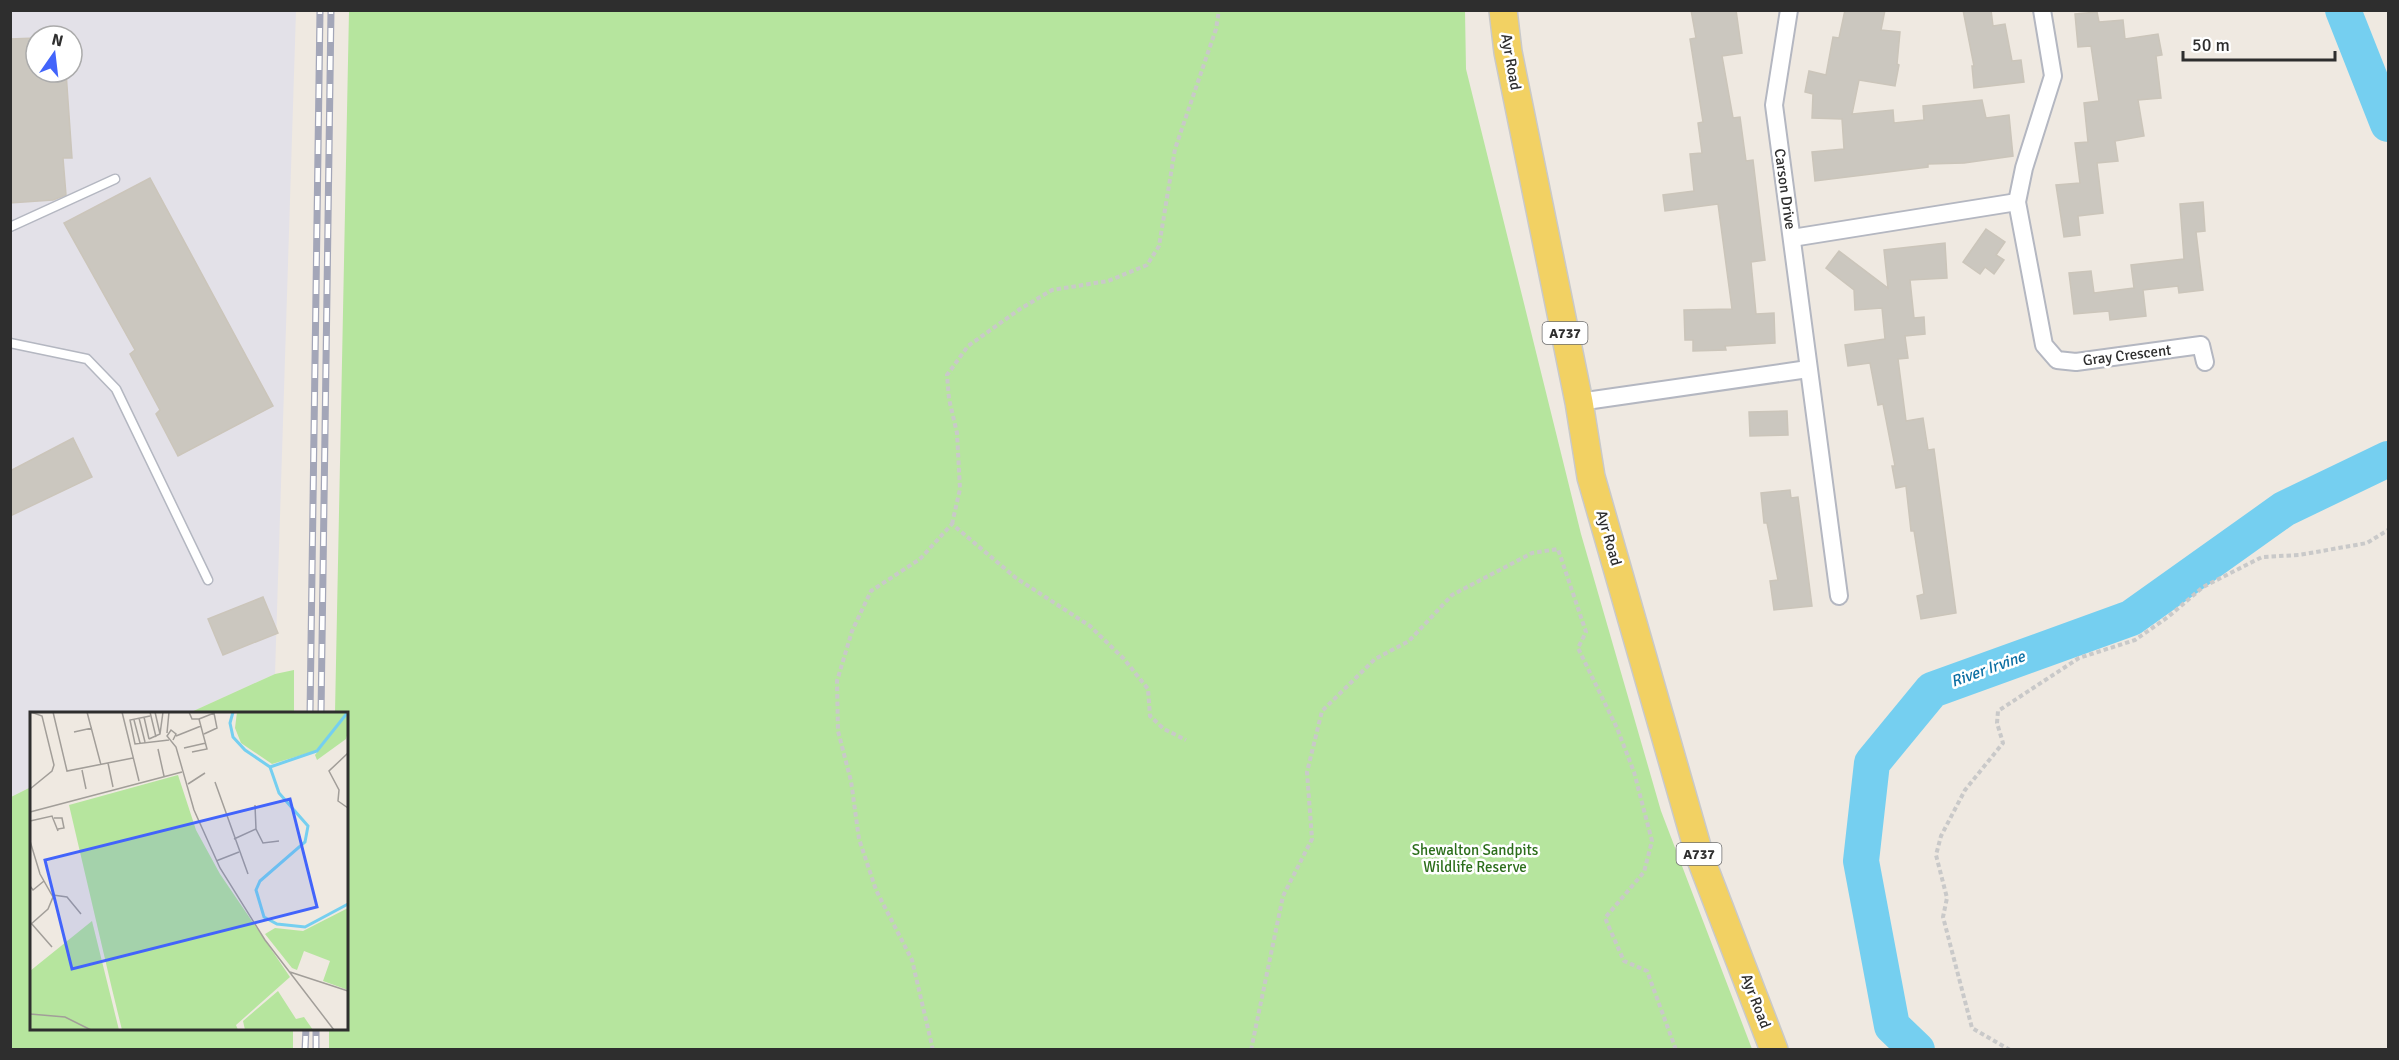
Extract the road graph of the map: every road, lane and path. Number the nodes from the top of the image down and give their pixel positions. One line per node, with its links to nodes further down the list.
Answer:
1 (1219, 10): 13 (path)
2 (1503, 10): 12 (main road, Ayr Road / A737)
3 (1789, 10): 8 (street, Carson Drive)
4 (2042, 10): 6 (street, Gray Crescent)
5 (115, 179): 7 (lane)
6 (2017, 202): 8 (street); 10 (street, Gray Crescent)
7 (10, 227)
8 (1792, 238): 11 (street, Carson Drive)
9 (10, 343): 15 (lane)
10 (2205, 362)
11 (1808, 369): 12 (street); 16 (street, Carson Drive)
12 (1579, 402): 21 (main road, Ayr Road / A737)
13 (952, 524): 17 (path); 18 (path)
14 (2388, 530): 22 (path)
15 (208, 580)
16 (1839, 596)
17 (1186, 740)
18 (933, 1050)
19 (1251, 1050): 20 (path)
20 (1676, 1050)
21 (1774, 1050)
22 (2010, 1050)

